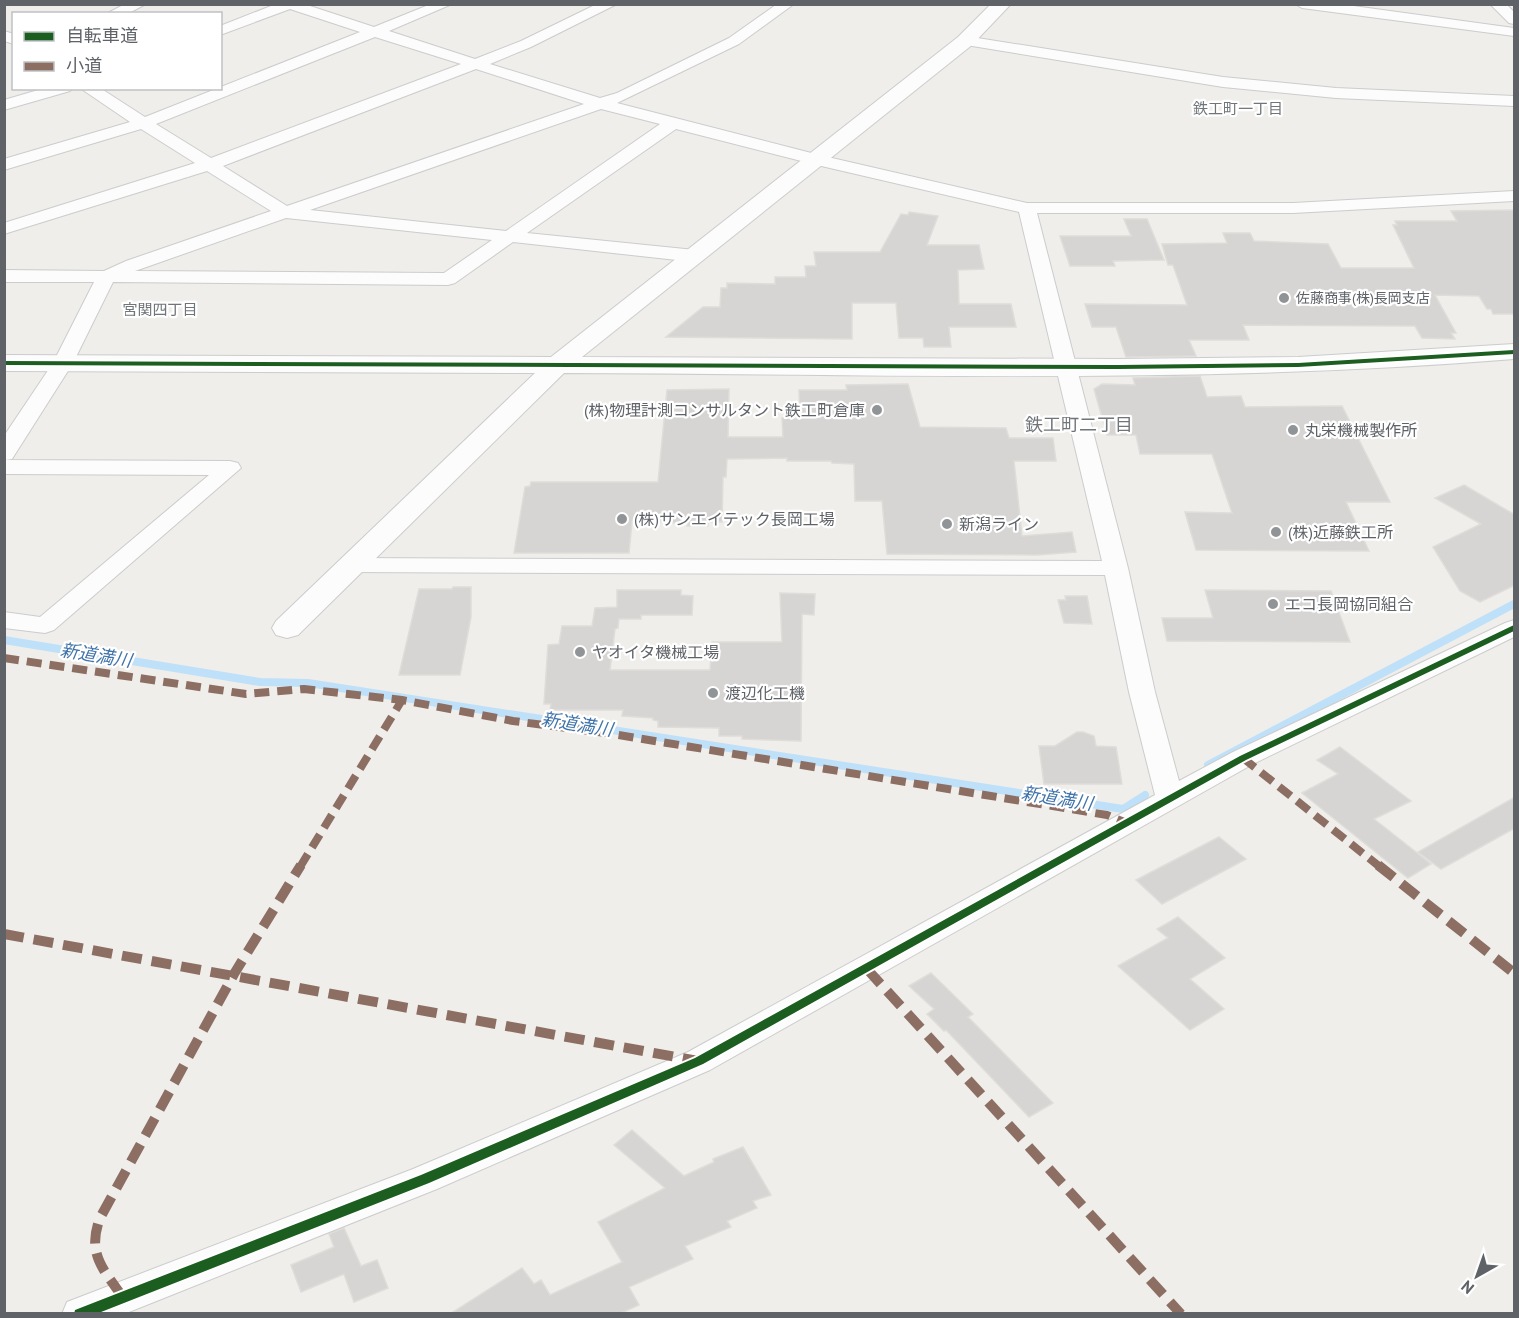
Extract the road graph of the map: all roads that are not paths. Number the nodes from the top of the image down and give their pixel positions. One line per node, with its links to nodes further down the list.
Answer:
1 (139, 4): 9 (street)
2 (446, 4): 12 (street)
3 (609, 4): 15 (street)
4 (787, 4): 19 (street)
5 (1002, 4): 14 (street)
6 (1302, 4): 13 (street)
7 (1497, 4): 10 (street)
8 (291, 5): 11 (street); 12 (street)
9 (118, 12)
10 (1515, 20)
11 (222, 30)
12 (375, 32): 15 (street); 21 (street)
13 (1515, 32)
14 (965, 40): 18 (street); 23 (street)
15 (476, 65): 19 (street); 24 (street)
16 (57, 90): 20 (street)
17 (91, 90): 21 (street)
18 (1515, 101)
19 (601, 104): 22 (street); 28 (street)
20 (4, 105)
21 (143, 123): 24 (street); 25 (street)
22 (672, 124): 23 (street); 30 (street)
23 (817, 160): 27 (street); 31 (street)
24 (211, 164): 28 (street); 29 (street)
25 (4, 165)
26 (1515, 196): 27 (street)
27 (1027, 208): 38 (street)
28 (286, 213): 30 (street); 33 (street)
29 (4, 229)
30 (509, 236): 31 (street); 33 (street)
31 (695, 256): 37 (street)
32 (4, 276): 33 (street)
33 (106, 277): 36 (street)
34 (1515, 352): 38 (street)
35 (4, 363): 36 (street)
36 (63, 363): 37 (street); 39 (street)
37 (556, 366): 38 (street); 41 (street)
38 (1067, 367): 42 (street)
39 (4, 454)
40 (4, 467): 43 (street)
41 (350, 566): 42 (street); 44 (street)
42 (1116, 568): 46 (street)
43 (4, 620)
44 (287, 628)
45 (1515, 628): 46 (street)
46 (1170, 798): 47 (street)
47 (80, 1314)

